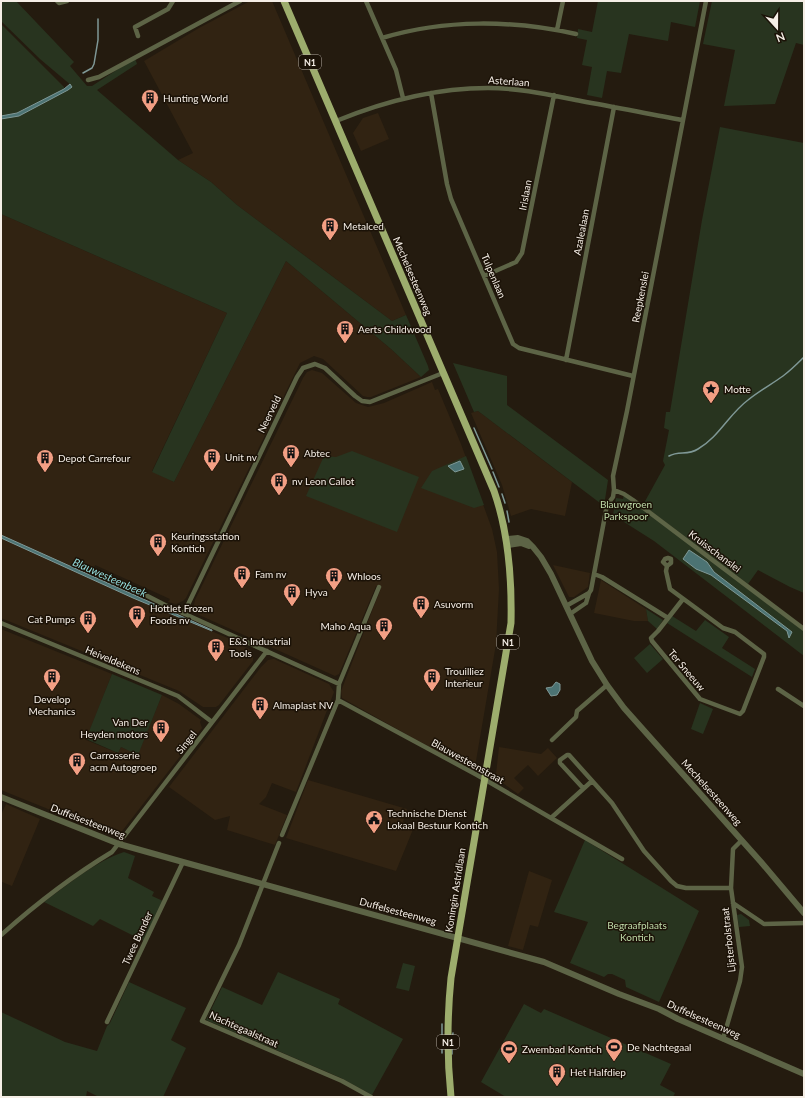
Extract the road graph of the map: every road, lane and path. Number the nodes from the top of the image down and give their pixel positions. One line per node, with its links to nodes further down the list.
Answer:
1 (57, 1): 2 (street)
2 (67, 1)
3 (173, 1): 11 (street)
4 (240, 1): 13 (street)
5 (284, 1): 19 (main road, Mechelsesteenweg / N1)
6 (366, 1): 12 (street)
7 (563, 1): 9 (street)
8 (706, 1): 18 (street, Reepkenslei)
9 (557, 30): 10 (street); 12 (street)
10 (576, 34)
11 (138, 36)
12 (382, 38): 16 (street)
13 (88, 80)
14 (431, 93): 15 (street, Asterlaan); 16 (street, Asterlaan); 20 (street, Tulpenlaan)
15 (554, 95): 17 (street, Asterlaan); 20 (street, Irislaan)
16 (403, 98): 19 (street, Asterlaan)
17 (614, 107): 18 (street, Asterlaan); 21 (street, Azalealaan)
18 (682, 120): 23 (street, Reepkenslei)
19 (336, 121): 22 (main road, Mechelsesteenweg / N1)
20 (484, 276): 21 (street, Tulpenlaan)
21 (566, 360): 23 (street, Tulpenlaan)
22 (443, 373): 25 (main road, Mechelsesteenweg / N1); 33 (street, Neerveld)
23 (634, 376): 24 (street, Reepkenslei)
24 (614, 490): 27 (street, Reepkenslei); 37 (street, Kruisschanslei)
25 (507, 542): 32 (street, Mechelsesteenweg); 46 (main road, Koningin Astridlaan / N1)
26 (667, 566): 31 (street)
27 (594, 574): 30 (street, Reepkenslei); 35 (street)
28 (128, 586): 33 (street)
29 (379, 587): 39 (street)
30 (589, 593): 32 (street); 34 (street, Reepkenslei)
31 (683, 599): 35 (street, Ter Sneeuw); 35 (street, Ter Sneeuw)
32 (566, 606): 34 (street, Mechelsesteenweg)
33 (184, 613): 38 (street)
34 (570, 614): 40 (street, Mechelsesteenweg)
35 (668, 618)
36 (1, 623): 44 (street, Heiveldekens)
37 (804, 629)
38 (267, 651): 39 (street); 44 (street, Singel)
39 (339, 684): 42 (street)
40 (607, 685): 45 (street); 52 (street, Mechelsesteenweg)
41 (778, 689): 43 (street)
42 (338, 700): 46 (street, Blauwesteenstraat); 51 (street)
43 (804, 706)
44 (212, 722): 54 (street, Singel)
45 (552, 740)
46 (485, 780): 50 (street, Blauwesteenstraat); 63 (main road, Koningin Astridlaan / N1)
47 (592, 781): 48 (street); 48 (street); 58 (street)
48 (583, 788): 50 (street)
49 (1, 797): 54 (street, Duffelsesteenweg)
50 (551, 818): 55 (street, Blauwesteenstraat)
51 (282, 835)
52 (742, 840): 58 (street, Lijsterbolstraat); 60 (street, Mechelsesteenweg)
53 (279, 843): 57 (street)
54 (119, 844): 56 (street, Duffelsesteenweg); 62 (street, Singel)
55 (622, 859)
56 (183, 862): 57 (street, Duffelsesteenweg); 64 (street, Twee Bunder)
57 (263, 884): 63 (street, Duffelsesteenweg); 67 (street, Nachtegaalstraat)
58 (731, 888): 59 (street, Lijsterbolstraat)
59 (733, 903): 61 (street); 65 (street, Lijsterbolstraat)
60 (804, 913)
61 (804, 923)
62 (1, 934)
63 (458, 937): 65 (street, Duffelsesteenweg); 68 (main road, Koningin Astridlaan / N1)
64 (108, 1022)
65 (723, 1039): 66 (street, Duffelsesteenweg)
66 (804, 1074)
67 (371, 1097)
68 (450, 1097)

